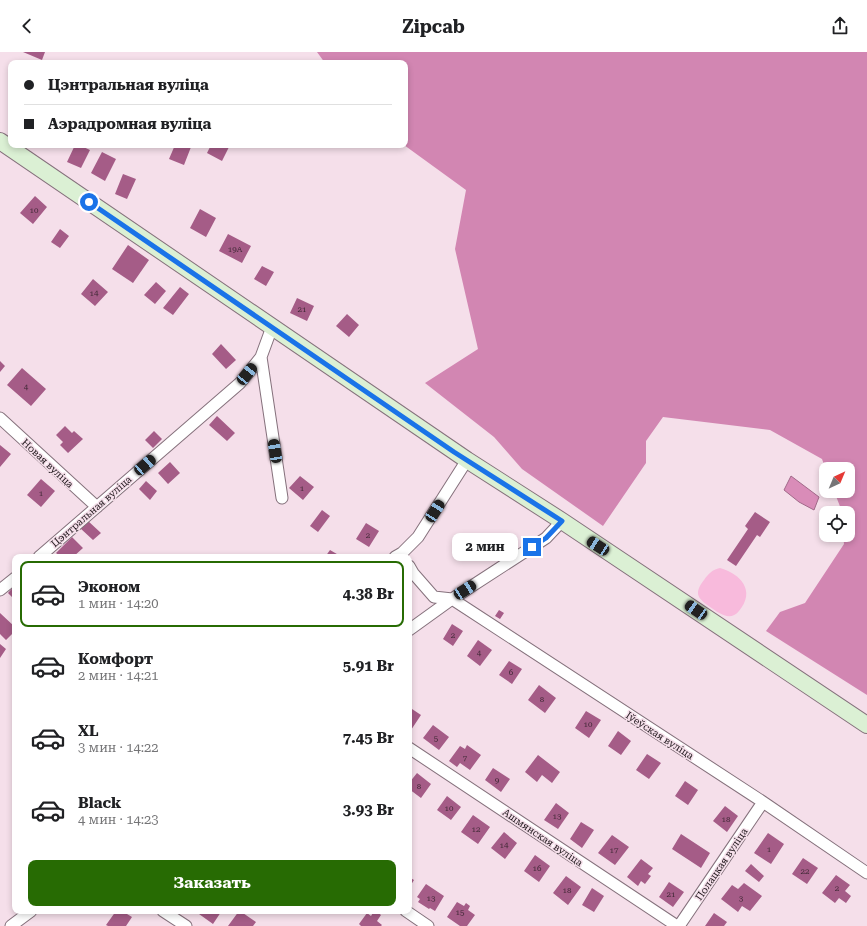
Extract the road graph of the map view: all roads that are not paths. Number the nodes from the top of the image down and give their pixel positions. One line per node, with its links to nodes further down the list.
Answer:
1 (10, 148): 2 (main road)
2 (272, 327): 3 (street, Цэнтральная вуліца); 5 (main road)
3 (261, 357): 6 (street); 7 (street, Цэнтральная вуліца)
4 (0, 418): 7 (street, Новая вуліца)
5 (468, 460): 8 (main road); 10 (street)
6 (282, 498)
7 (96, 507): 9 (street, Цэнтральная вуліца)
8 (562, 521): 14 (street); 16 (main road)
9 (42, 554)
10 (402, 554)
11 (412, 571): 14 (street)
12 (12, 580): 13 (street)
13 (0, 590)
14 (452, 599): 15 (street); 18 (street, Іўеўская вуліца)
15 (412, 628)
16 (867, 725)
17 (412, 750): 26 (street, Ашмянская вуліца)
18 (763, 802): 19 (street, Іўеўская вуліца); 26 (street, Полацкая вуліца)
19 (867, 873)
20 (27, 914): 23 (street)
21 (168, 914): 24 (street)
22 (410, 914): 25 (street)
23 (11, 926)
24 (186, 926)
25 (428, 926)
26 (678, 926)

